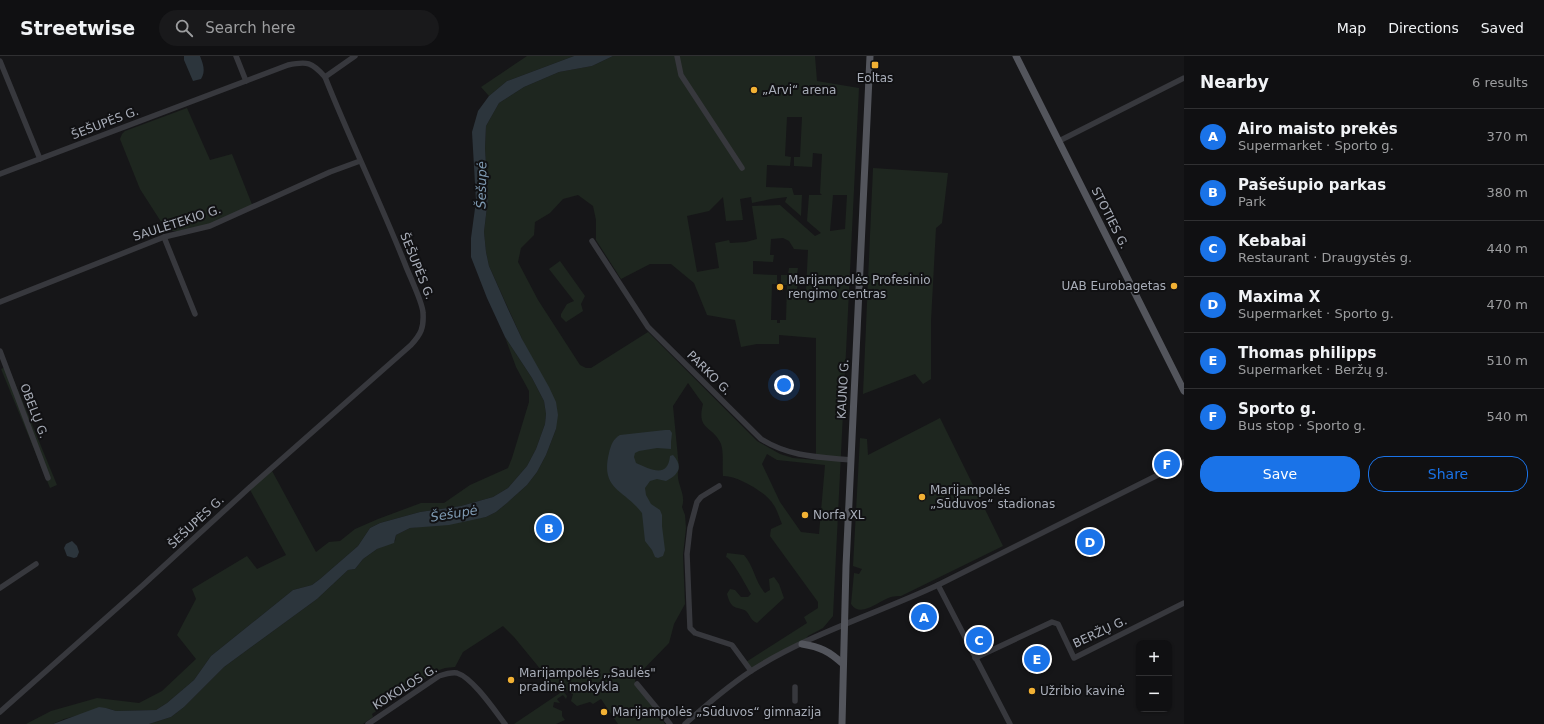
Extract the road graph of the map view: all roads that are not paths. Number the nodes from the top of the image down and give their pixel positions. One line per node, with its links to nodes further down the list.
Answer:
1 (236, 56): 9 (street)
2 (355, 56): 7 (street)
3 (677, 56): 13 (street)
4 (870, 56): 21 (main road, KAUNO G.)
5 (1016, 56): 10 (main road, STOTIES G.)
6 (0, 61): 11 (street)
7 (325, 77): 9 (street, ŠEŠUPĖS G.); 12 (street, ŠEŠUPĖS G.)
8 (1184, 78): 10 (street)
9 (246, 81): 11 (street, ŠEŠUPĖS G.)
10 (1059, 141): 20 (main road, STOTIES G.)
11 (40, 159): 14 (street, ŠEŠUPĖS G.)
12 (360, 161): 15 (street, SAULĖTEKIO G.); 37 (street, ŠEŠUPĖS G.)
13 (742, 168)
14 (0, 174)
15 (164, 237): 17 (street, SAULĖTEKIO G.); 18 (street)
16 (592, 241): 21 (street, PARKO G.)
17 (0, 302)
18 (195, 314)
19 (0, 350): 23 (street, OBELŲ G.)
20 (1184, 391)
21 (851, 460): 29 (main road, KAUNO G.)
22 (1182, 464): 26 (street)
23 (48, 478)
24 (719, 486): 33 (street)
25 (36, 564): 27 (street)
26 (938, 585): 29 (street); 31 (street)
27 (0, 588)
28 (1184, 603): 31 (street, BERŽŲ G.)
29 (844, 625): 30 (street); 32 (main road, KAUNO G.)
30 (802, 644): 32 (main road); 33 (street)
31 (975, 658): 43 (street)
32 (843, 664): 42 (main road, KAUNO G.)
33 (752, 671): 41 (street)
34 (637, 684): 40 (street)
35 (795, 687): 36 (street)
36 (795, 701)
37 (0, 712)
38 (368, 724): 39 (street, KOKOLOS G.)
39 (505, 724)
40 (670, 724)
41 (685, 724)
42 (842, 724)
43 (1010, 724)

